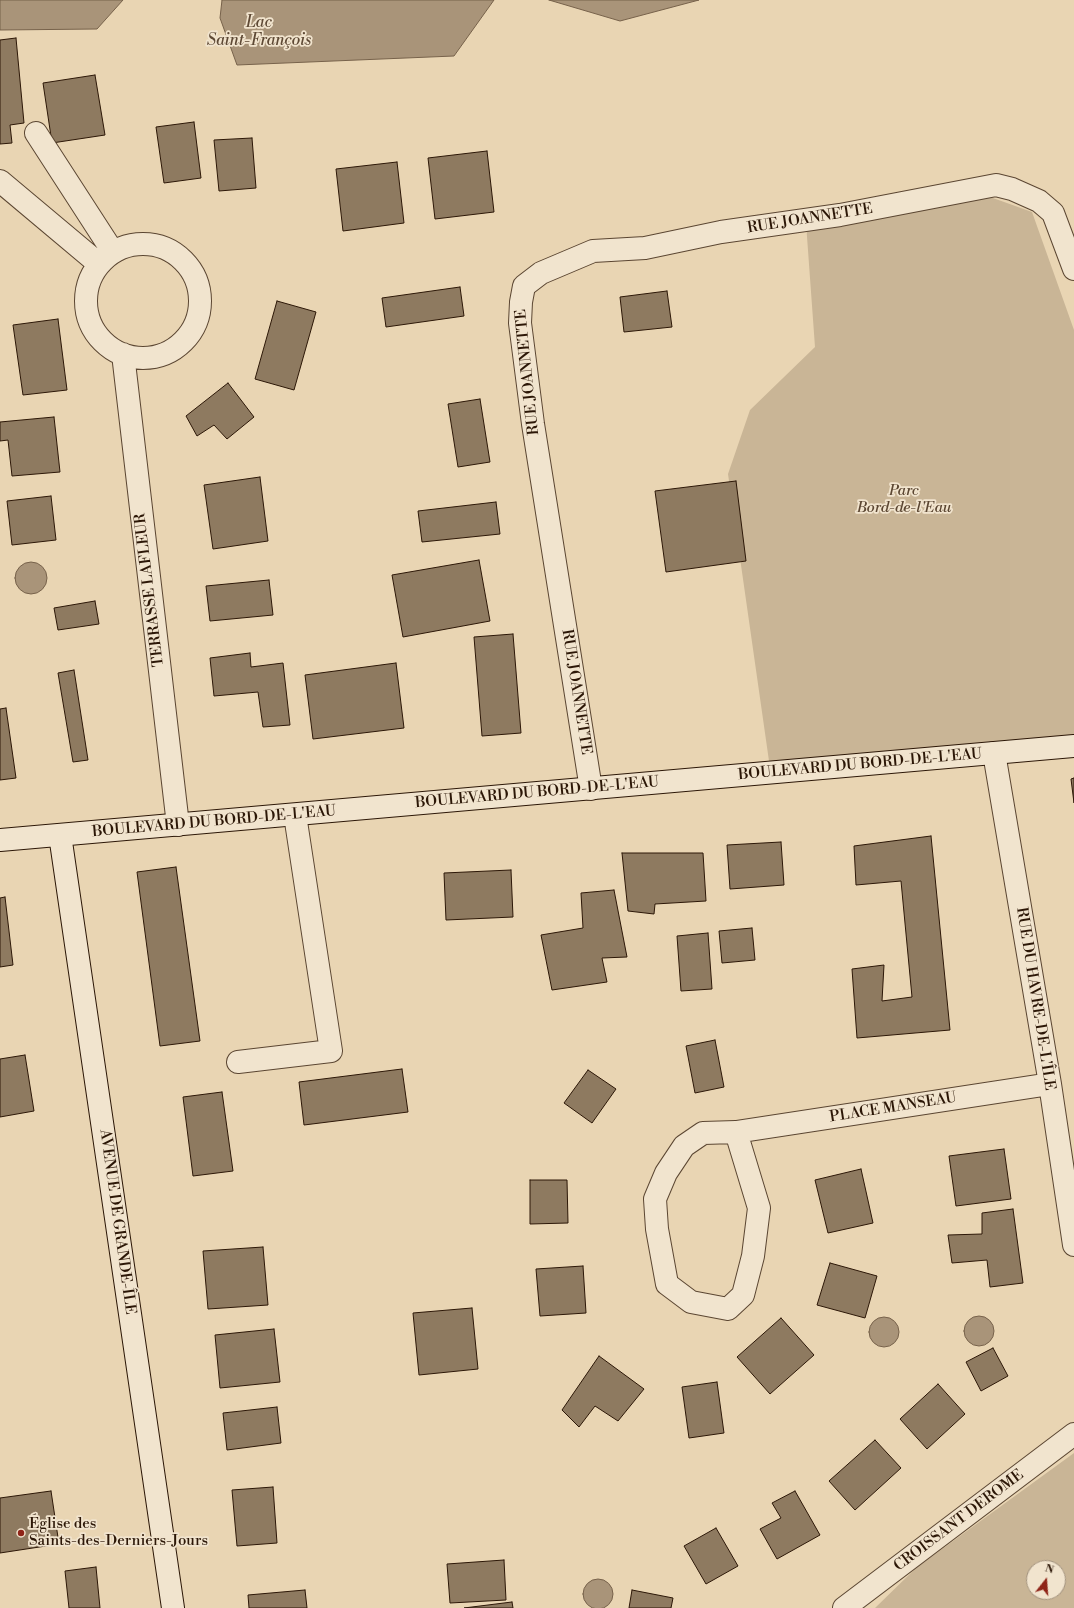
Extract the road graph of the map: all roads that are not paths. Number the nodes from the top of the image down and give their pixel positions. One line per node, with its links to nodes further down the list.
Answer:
1 (36, 133): 3 (street)
2 (0, 181): 3 (street)
3 (106, 258): 5 (street); 5 (street)
4 (1074, 269): 8 (street, RUE JOANNETTE)
5 (123, 354): 10 (street, TERRASSE LAFLEUR)
6 (1074, 746): 7 (street, BOULEVARD DU BORD-DE-L'EAU)
7 (994, 753): 8 (street, BOULEVARD DU BORD-DE-L'EAU); 14 (street, RUE DU HAVRE-DE-L'ÎLE)
8 (591, 789): 9 (street, BOULEVARD DU BORD-DE-L'EAU)
9 (295, 814): 10 (street, BOULEVARD DU BORD-DE-L'EAU); 13 (street)
10 (178, 825): 11 (street, BOULEVARD DU BORD-DE-L'EAU)
11 (60, 835): 12 (street, BOULEVARD DU BORD-DE-L'EAU); 18 (street, AVENUE DE GRANDE-ÎLE)
12 (0, 840)
13 (238, 1062)
14 (1050, 1084): 15 (street, PLACE MANSEAU); 16 (street, RUE DU HAVRE-DE-L'ÎLE)
15 (736, 1132): 15 (street, PLACE MANSEAU)
16 (1074, 1245)
17 (1074, 1434): 19 (street, CROISSANT DEROME)
18 (173, 1608)
19 (844, 1608)

